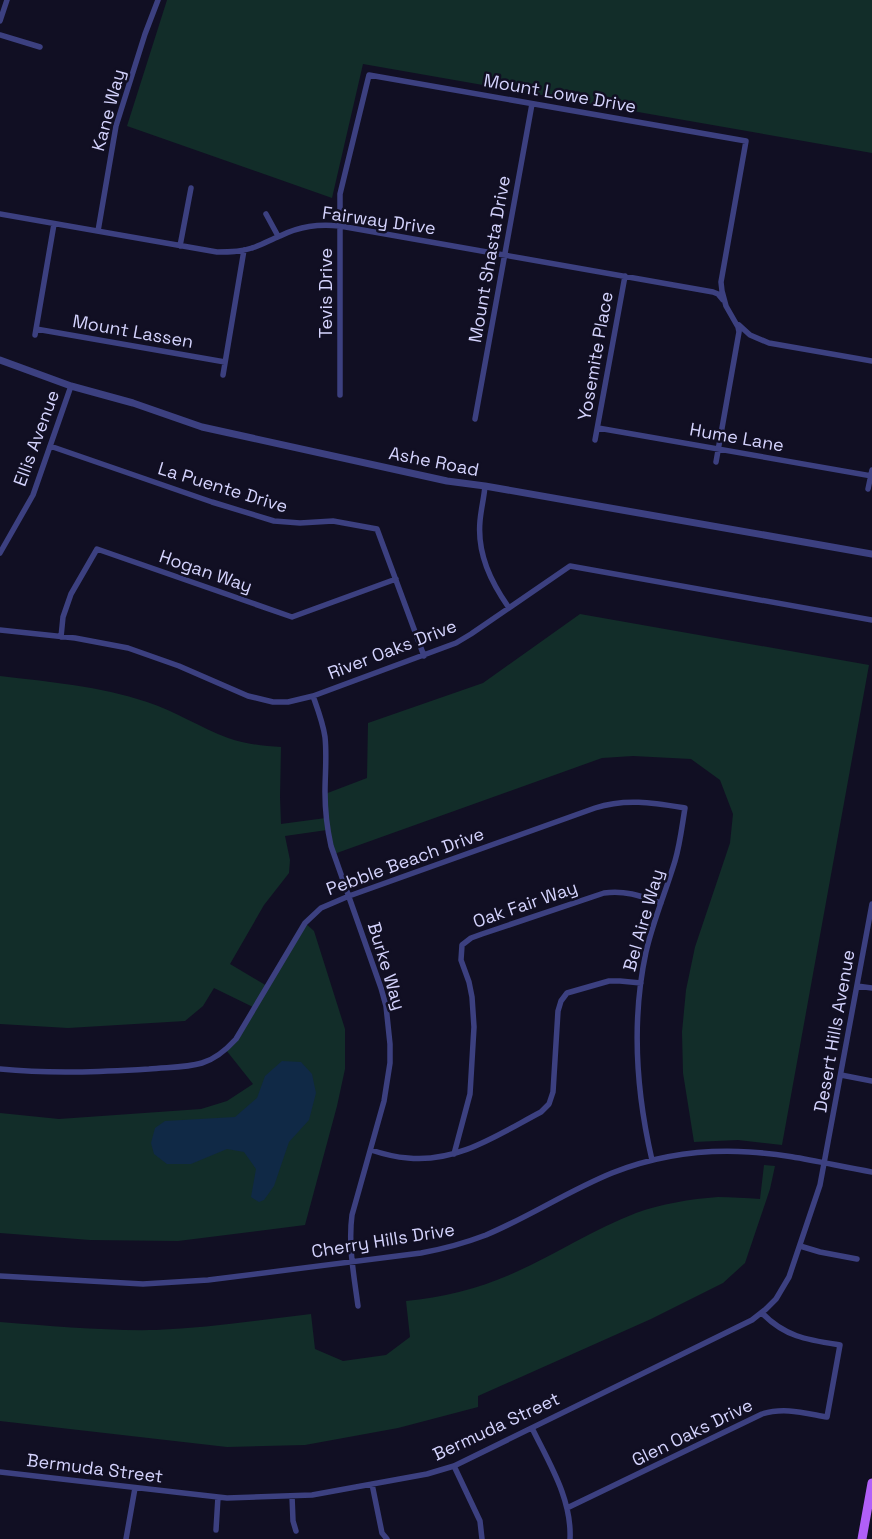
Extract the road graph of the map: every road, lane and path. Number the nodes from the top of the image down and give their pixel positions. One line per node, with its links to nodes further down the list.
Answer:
1 (7, 0): 3 (street)
2 (158, 0): 13 (street, Kane Way)
3 (0, 21)
4 (0, 35): 5 (street)
5 (40, 47)
6 (369, 75): 7 (street, Mount Lowe Drive); 12 (street, Tevis Drive)
7 (532, 104): 17 (street, Mount Shasta Drive); 19 (street, Mount Lowe Drive)
8 (191, 188): 15 (street)
9 (0, 214): 11 (street, Fairway Drive)
10 (266, 214): 14 (street)
11 (54, 224): 13 (street, Fairway Drive); 23 (street, Mount Lassen)
12 (340, 226): 14 (street, Fairway Drive); 17 (street, Fairway Drive); 26 (street, Tevis Drive)
13 (98, 231): 15 (street, Fairway Drive)
14 (278, 236): 16 (street, Fairway Drive)
15 (180, 246): 16 (street, Fairway Drive)
16 (244, 250): 23 (street)
17 (504, 255): 18 (street, Fairway Drive); 27 (street, Mount Shasta Drive)
18 (625, 276): 19 (street, Fairway Drive); 28 (street, Yosemite Place)
19 (724, 302): 20 (street)
20 (736, 322): 22 (street); 31 (street)
21 (0, 360): 25 (street, Ashe Road)
22 (872, 361)
23 (225, 362): 24 (street)
24 (223, 375)
25 (71, 386): 30 (street, Ellis Avenue); 34 (street, Ashe Road)
26 (340, 395)
27 (474, 419)
28 (598, 428): 29 (street, Yosemite Place); 31 (street, Hume Lane)
29 (595, 440)
30 (50, 446): 36 (street, Ellis Avenue); 38 (street, La Puente Drive)
31 (718, 449): 32 (street); 33 (street, Hume Lane)
32 (716, 462)
33 (872, 474): 35 (street)
34 (485, 486): 37 (street, Ashe Road); 39 (street)
35 (868, 489)
36 (0, 553)
37 (872, 554)
38 (396, 579): 42 (street, Hogan Way); 43 (street, La Puente Drive)
39 (510, 608): 40 (street, River Oaks Drive); 43 (street, River Oaks Drive)
40 (872, 620)
41 (0, 630): 42 (street, River Oaks Drive)
42 (60, 637): 44 (street, River Oaks Drive)
43 (424, 656): 44 (street, River Oaks Drive)
44 (313, 696): 46 (street, Burke Way)
45 (685, 808): 46 (street, Pebble Beach Drive); 47 (street, Bel Aire Way)
46 (349, 896): 52 (street, Pebble Beach Drive); 55 (street, Burke Way)
47 (661, 903): 49 (street, Bel Aire Way); 56 (street, Oak Fair Way)
48 (872, 904): 50 (street, Desert Hills Avenue)
49 (641, 983): 56 (street); 57 (street, Bel Aire Way)
50 (857, 986): 51 (street); 53 (street, Desert Hills Avenue)
51 (872, 988)
52 (0, 1069)
53 (841, 1075): 54 (street); 58 (street, Desert Hills Avenue)
54 (872, 1081)
55 (370, 1150): 56 (street); 62 (street, Burke Way)
56 (454, 1154)
57 (652, 1160): 58 (street, Cherry Hills Drive); 62 (street, Cherry Hills Drive)
58 (825, 1164): 59 (street, Cherry Hills Drive); 60 (street, Bermuda Street)
59 (872, 1172)
60 (800, 1246): 61 (street); 65 (street, Bermuda Street)
61 (857, 1259)
62 (353, 1262): 63 (street, Cherry Hills Drive); 64 (street, Burke Way)
63 (0, 1276)
64 (358, 1306)
65 (762, 1313): 66 (street, Bermuda Street); 74 (street, Glen Oaks Drive)
66 (532, 1428): 67 (street, Bermuda Street); 74 (street)
67 (454, 1466): 70 (street, Bermuda Street); 79 (street)
68 (0, 1472): 71 (street, Bermuda Street)
69 (872, 1483): 81 (main road)
70 (372, 1484): 72 (street, Bermuda Street); 78 (street)
71 (135, 1488): 73 (street, Bermuda Street); 77 (street)
72 (292, 1496): 73 (street, Bermuda Street); 76 (street)
73 (218, 1497): 75 (street)
74 (567, 1508): 80 (street)
75 (216, 1530)
76 (296, 1531)
77 (126, 1539)
78 (387, 1539)
79 (482, 1539)
80 (570, 1539)
81 (862, 1539)

